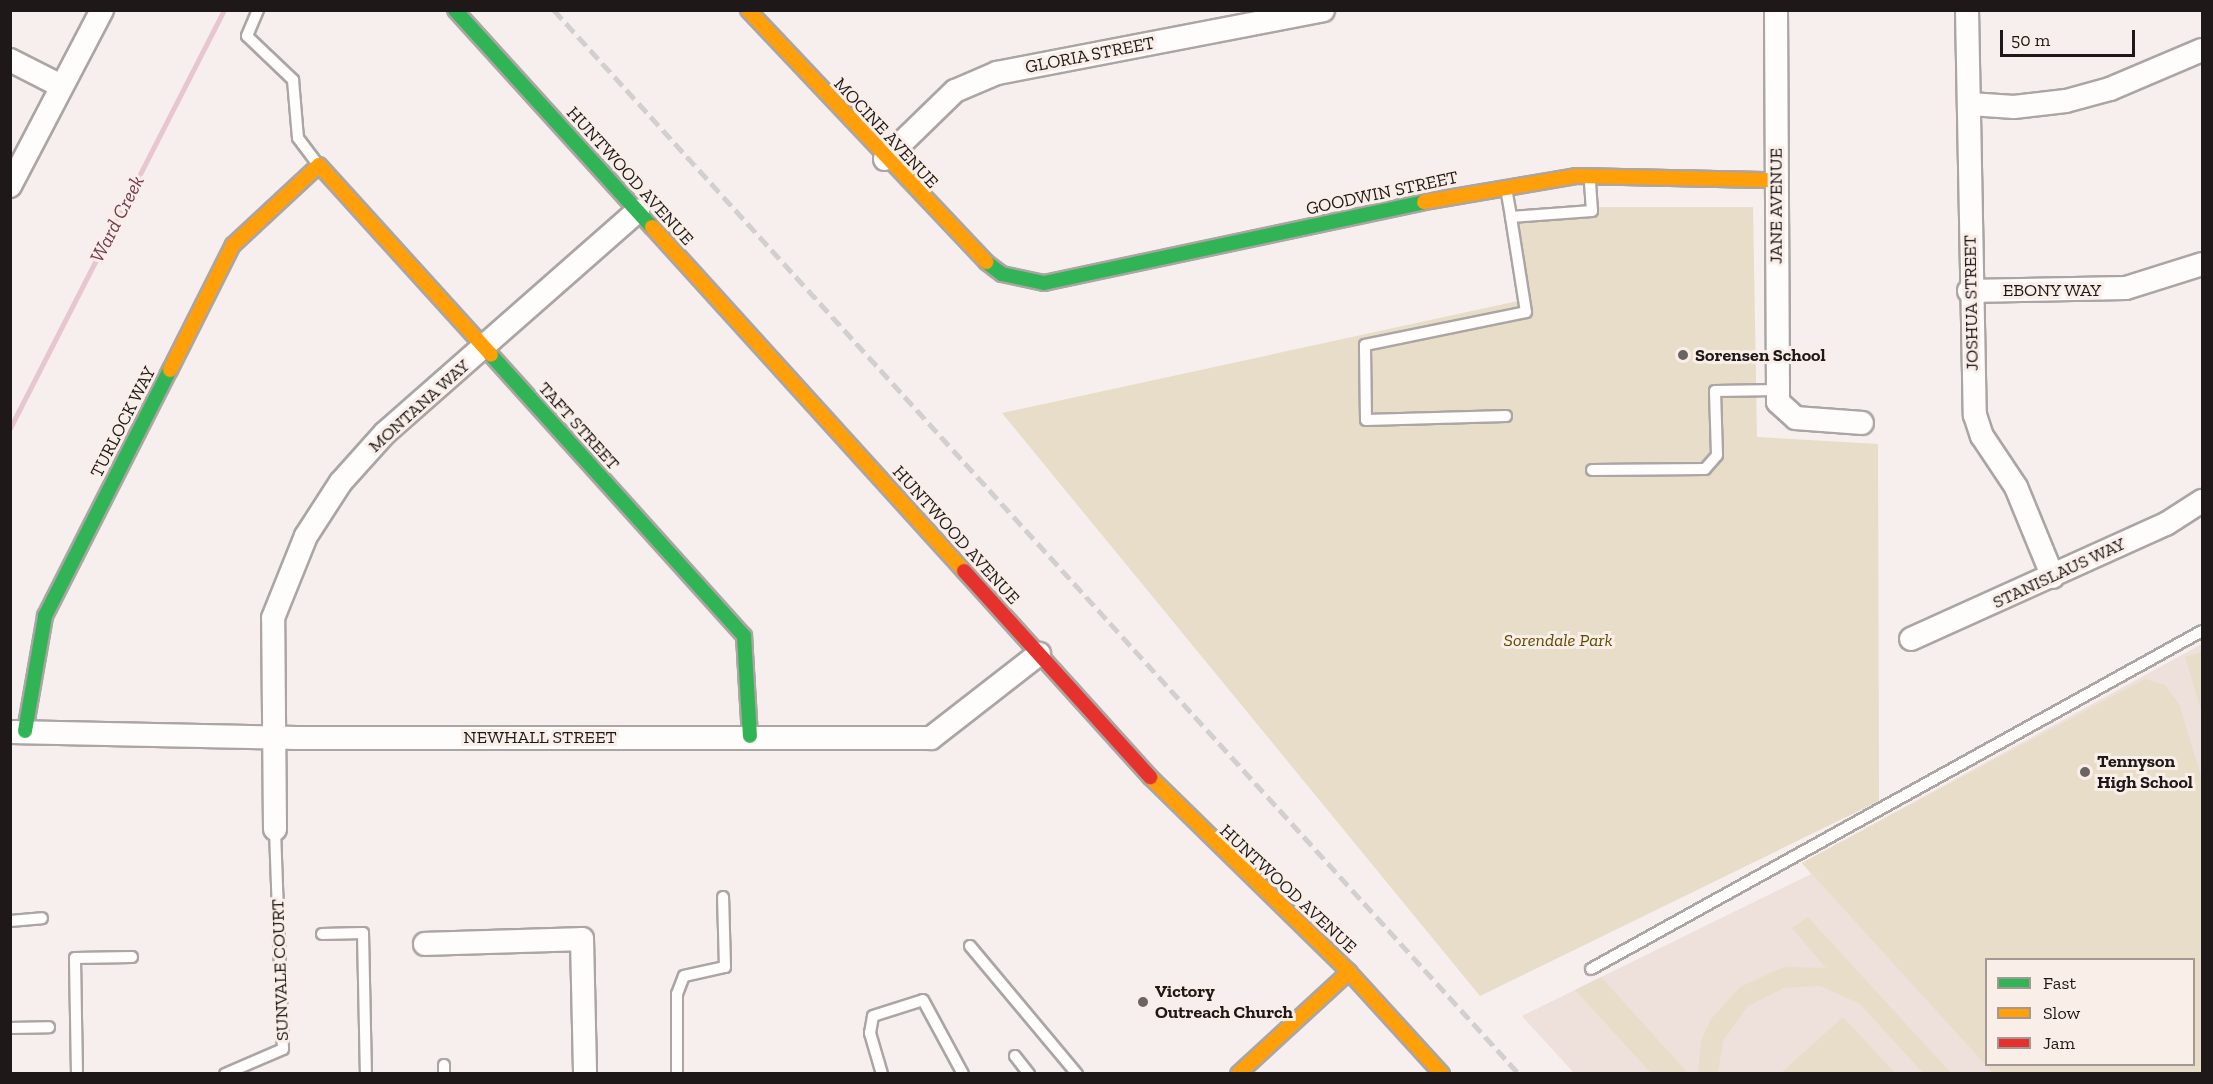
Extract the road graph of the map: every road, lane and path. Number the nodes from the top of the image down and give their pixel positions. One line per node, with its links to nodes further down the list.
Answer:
1 (102, 10): 10 (street)
2 (258, 10): 13 (lane)
3 (455, 10): 18 (street, HUNTWOOD AVENUE)
4 (748, 10): 12 (street, MOCINE AVENUE)
5 (1323, 10): 12 (street, GLORIA STREET)
6 (1776, 10): 15 (street, JANE AVENUE)
7 (1967, 10): 11 (street, JOSHUA STREET)
8 (2202, 50): 11 (street)
9 (10, 60): 10 (street)
10 (61, 87): 17 (street)
11 (1970, 104): 22 (street, JOSHUA STREET)
12 (885, 159): 21 (street, MOCINE AVENUE)
13 (319, 165): 23 (street, TAFT STREET); 33 (street, TURLOCK WAY)
14 (1590, 176): 15 (street, GOODWIN STREET); 16 (street, GOODWIN STREET); 19 (lane)
15 (1775, 180): 24 (street, JANE AVENUE)
16 (1506, 185): 19 (lane); 21 (street, GOODWIN STREET)
17 (10, 186)
18 (638, 211): 23 (street, MONTANA WAY); 32 (street, HUNTWOOD AVENUE)
19 (1511, 217): 25 (lane)
20 (2202, 264): 22 (street, EBONY WAY)
21 (1002, 274)
22 (1969, 291): 29 (street, JOSHUA STREET)
23 (484, 348): 34 (street, TAFT STREET); 35 (street, MONTANA WAY)
24 (1778, 396): 26 (street); 27 (lane)
25 (1506, 416)
26 (1862, 423)
27 (1592, 470)
28 (2202, 501): 29 (street, STANISLAUS WAY)
29 (2053, 577): 31 (street, STANISLAUS WAY)
30 (2202, 631): 44 (lane)
31 (1911, 639)
32 (1039, 654): 34 (street, NEWHALL STREET); 45 (street, HUNTWOOD AVENUE)
33 (17, 731): 35 (street, NEWHALL STREET)
34 (750, 736): 35 (street, NEWHALL STREET)
35 (273, 738): 36 (street, MONTANA WAY)
36 (275, 829): 51 (lane, SUNVALE COURT)
37 (723, 897): 54 (lane)
38 (42, 918): 39 (lane)
39 (10, 921)
40 (322, 934): 52 (lane)
41 (425, 945): 53 (street)
42 (970, 946): 58 (lane)
43 (132, 957): 50 (lane)
44 (1591, 969)
45 (1349, 972): 49 (street); 59 (street, HUNTWOOD AVENUE)
46 (49, 1027): 47 (lane)
47 (10, 1028)
48 (1015, 1056): 57 (lane)
49 (1245, 1071)
50 (77, 1074)
51 (225, 1074)
52 (366, 1074)
53 (585, 1074)
54 (677, 1074)
55 (882, 1074): 56 (lane)
56 (963, 1074)
57 (1029, 1074)
58 (1077, 1074)
59 (1442, 1074)

